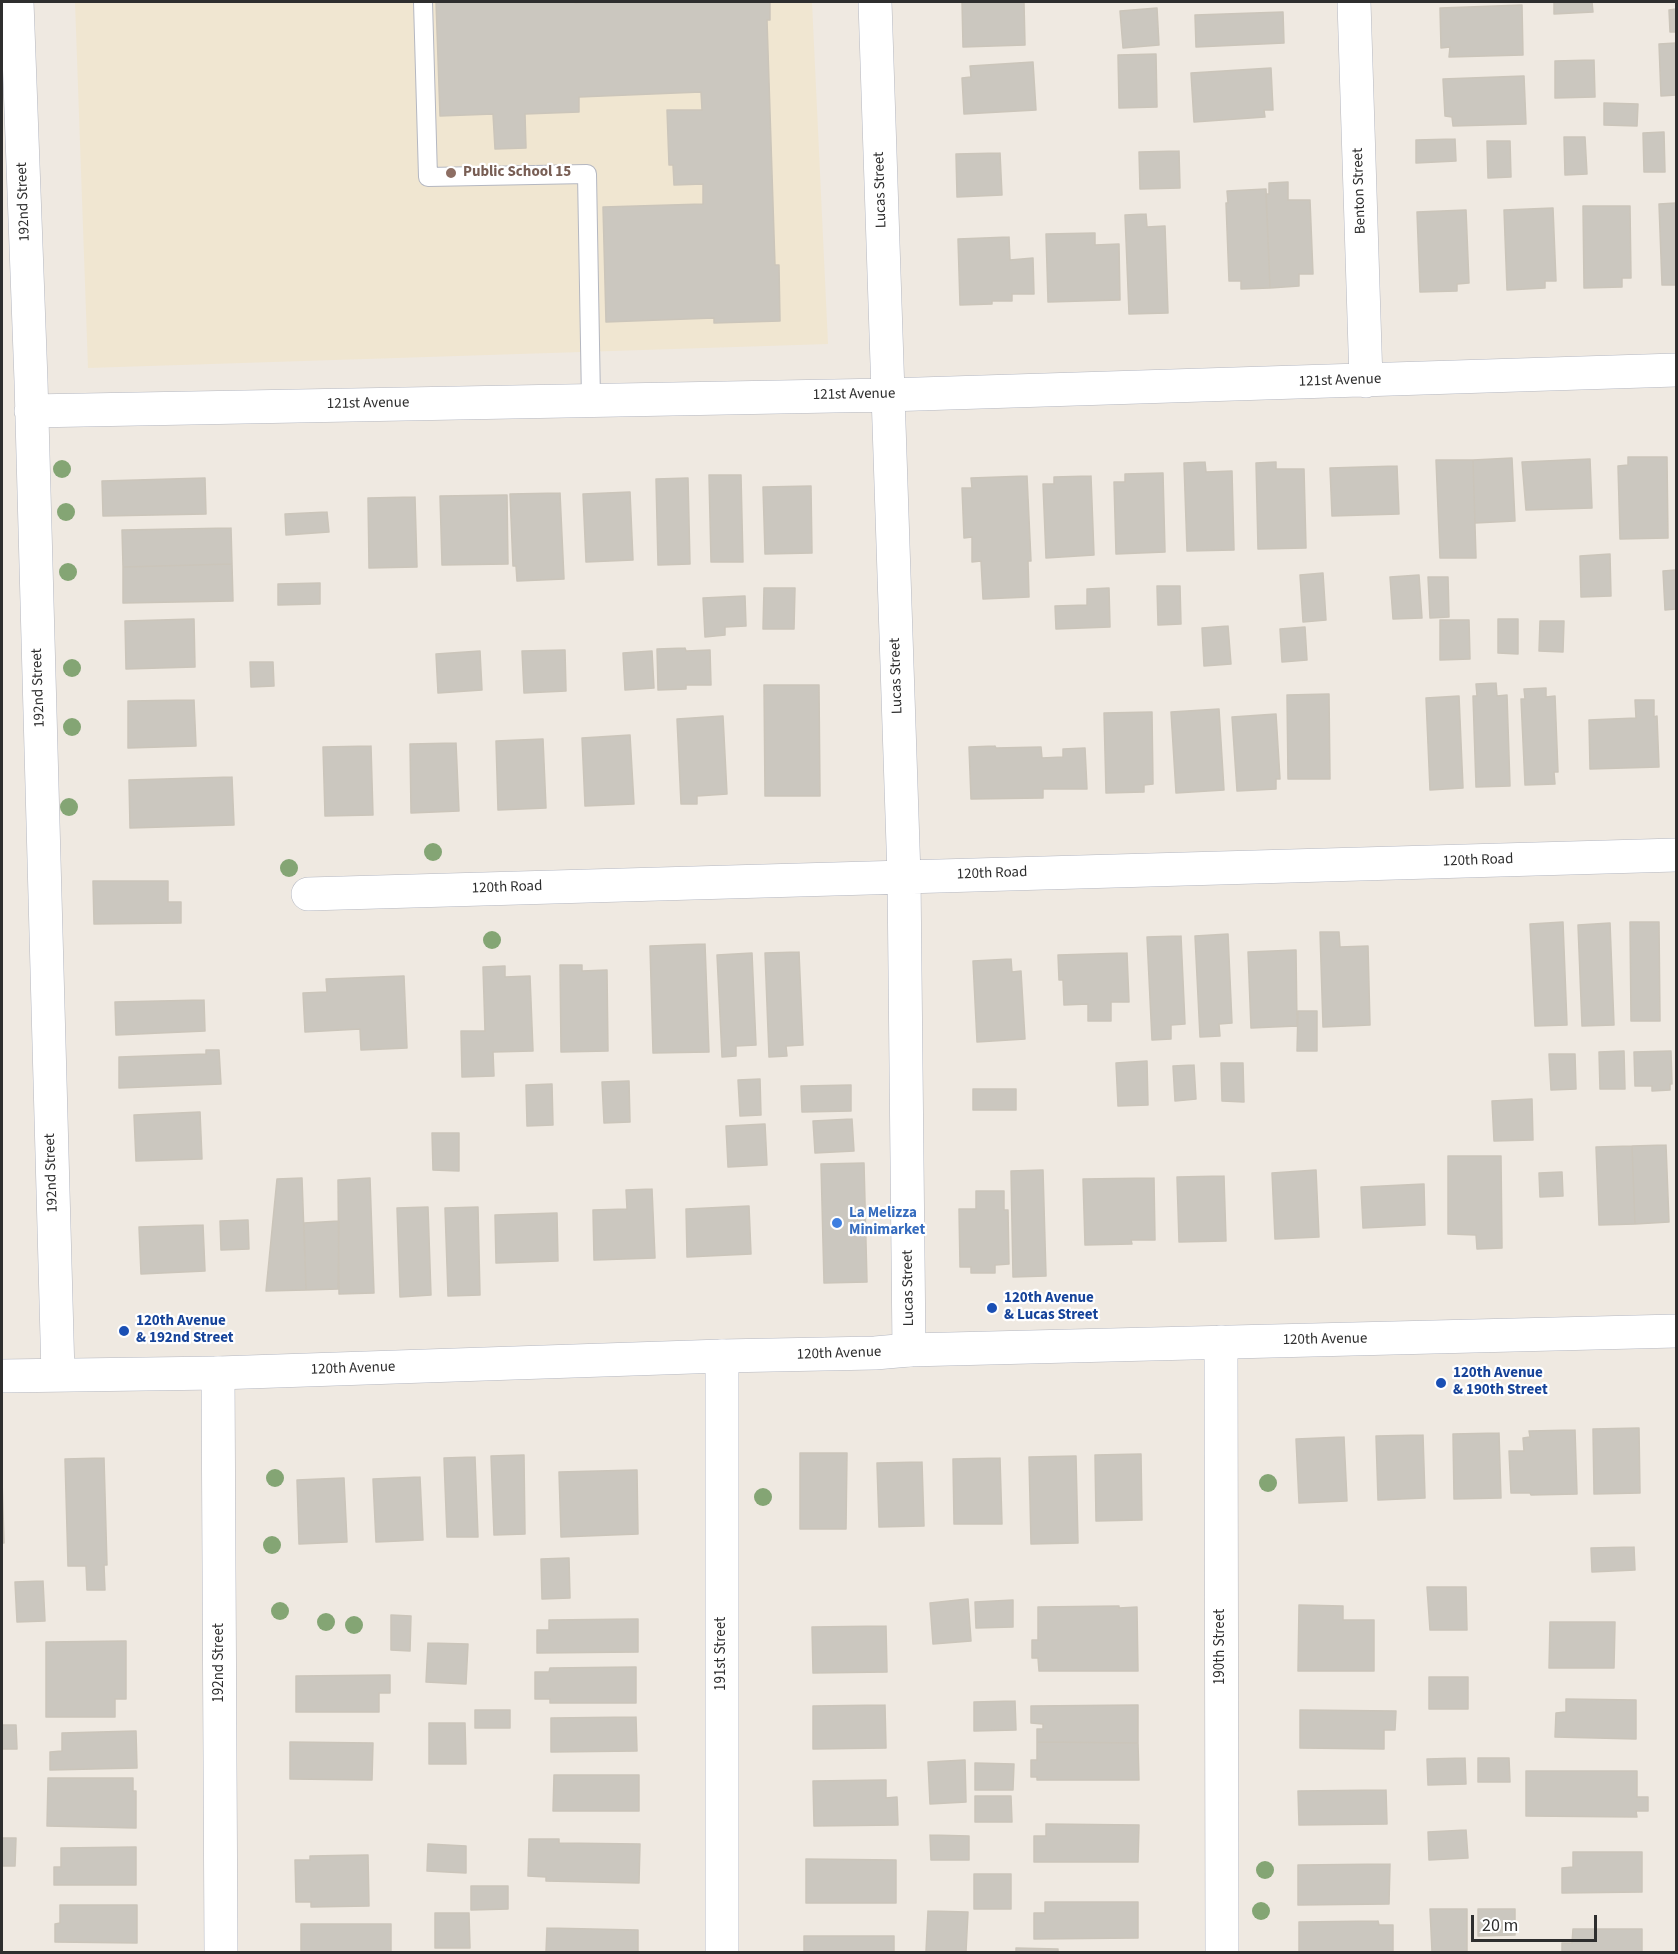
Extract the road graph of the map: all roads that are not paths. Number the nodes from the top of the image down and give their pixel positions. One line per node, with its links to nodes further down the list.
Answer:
1 (17, 2): 9 (street, 192nd Street)
2 (423, 2): 8 (lane)
3 (874, 2): 7 (street, Lucas Street)
4 (1354, 2): 6 (street, Benton Street)
5 (1677, 370): 6 (street, 121st Avenue)
6 (1366, 381): 7 (street, 121st Avenue)
7 (887, 395): 8 (street, 121st Avenue); 11 (street, Lucas Street)
8 (591, 400): 9 (street, 121st Avenue)
9 (32, 411): 18 (street, 192nd Street)
10 (1677, 855): 11 (street, 120th Road)
11 (904, 876): 12 (street, 120th Road); 15 (street, Lucas Street)
12 (308, 894)
13 (1677, 1331): 14 (street, 120th Avenue)
14 (1221, 1342): 15 (street, 120th Avenue); 22 (street, 190th Street)
15 (909, 1350): 16 (street, 120th Avenue)
16 (722, 1356): 17 (street, 120th Avenue); 21 (street, 191st Street)
17 (218, 1373): 18 (street, 120th Avenue); 20 (street, 192nd Street)
18 (58, 1374): 19 (street, 120th Avenue)
19 (2, 1376)
20 (221, 1953)
21 (722, 1953)
22 (1222, 1953)

